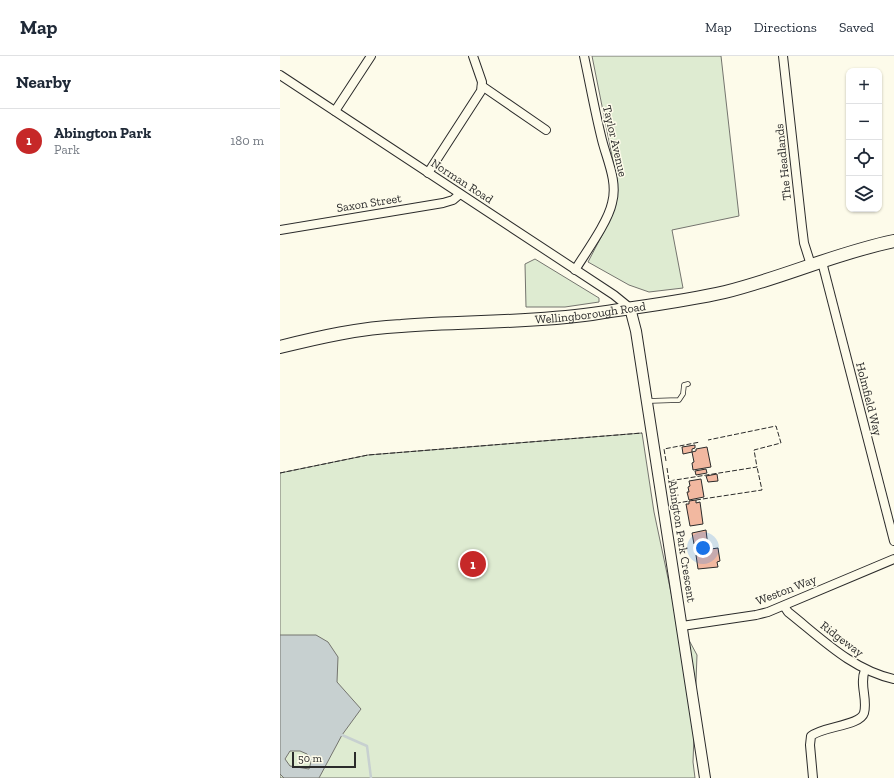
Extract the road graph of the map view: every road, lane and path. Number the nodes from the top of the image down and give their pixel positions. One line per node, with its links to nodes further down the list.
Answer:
1 (371, 56): 7 (street)
2 (473, 56): 6 (street)
3 (584, 56): 14 (street, Taylor Avenue)
4 (782, 56): 13 (street, The Headlands)
5 (280, 75): 7 (street, Norman Road)
6 (482, 86): 8 (street); 9 (street)
7 (335, 111): 9 (street, Norman Road)
8 (546, 130)
9 (428, 173): 10 (street, Norman Road)
10 (460, 194): 11 (street, Saxon Street); 14 (street, Norman Road)
11 (280, 230)
12 (894, 241): 13 (main road, Wellingborough Road)
13 (816, 264): 15 (main road, Wellingborough Road); 19 (street, Holmfield Way)
14 (575, 270): 15 (street, Norman Road)
15 (630, 308): 16 (main road, Wellingborough Road); 18 (street, Abington Park Crescent)
16 (280, 347)
17 (688, 384): 18 (lane)
18 (647, 401): 22 (street, Abington Park Crescent)
19 (894, 541)
20 (894, 559): 21 (street, Weston Way)
21 (784, 606): 22 (street, Weston Way); 23 (street, Ridgeway)
22 (682, 626): 25 (street, Abington Park Crescent)
23 (865, 670): 24 (street, Ridgeway); 26 (street)
24 (894, 679)
25 (705, 778)
26 (813, 778)

